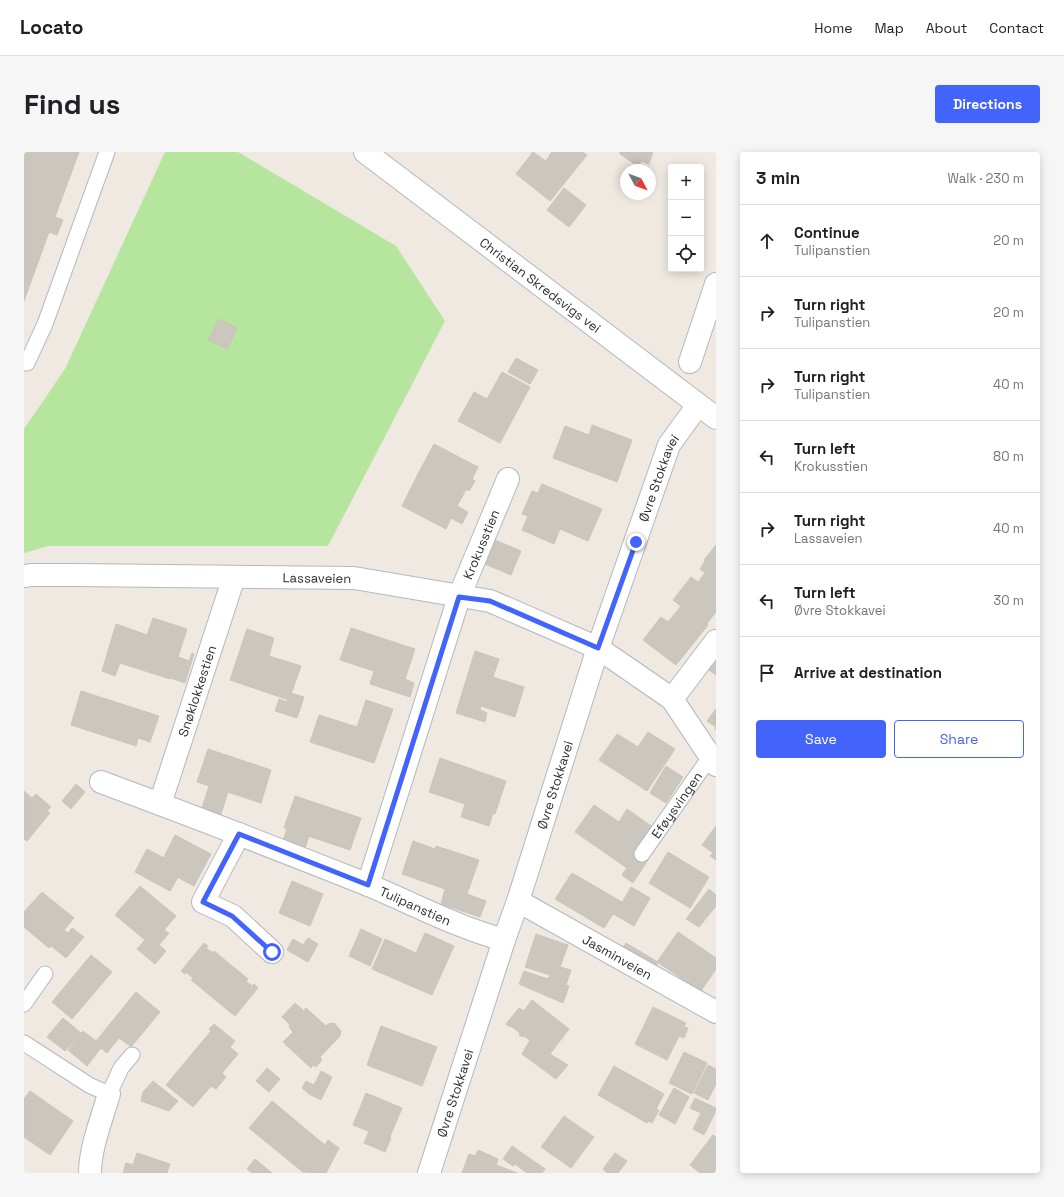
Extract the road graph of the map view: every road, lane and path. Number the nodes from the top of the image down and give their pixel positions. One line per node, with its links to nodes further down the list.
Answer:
1 (107, 152): 4 (lane)
2 (365, 152): 6 (street, Christian Skredsvigs vei)
3 (716, 284): 5 (street)
4 (24, 361)
5 (690, 362)
6 (698, 405): 7 (street, Christian Skredsvigs vei); 13 (street, Øvre Stokkavei)
7 (716, 418)
8 (508, 479): 11 (street, Krokusstien)
9 (24, 576): 10 (street, Lassaveien)
10 (234, 577): 11 (street, Lassaveien); 17 (street, Snøklokkestien)
11 (459, 597): 13 (street, Lassaveien); 20 (street, Krokusstien)
12 (716, 641): 14 (street)
13 (598, 648): 14 (street, Eføysvingen); 21 (street, Øvre Stokkavei)
14 (672, 699): 15 (street, Eføysvingen)
15 (713, 761): 19 (lane, Eføysvingen)
16 (101, 782): 17 (street, Tulipanstien)
17 (160, 804): 18 (street, Tulipanstien)
18 (239, 834): 20 (street, Tulipanstien); 23 (street)
19 (642, 854)
20 (368, 885): 22 (street, Tulipanstien)
21 (518, 901): 22 (street, Øvre Stokkavei); 26 (street, Jasminveien)
22 (504, 940): 31 (street, Øvre Stokkavei)
23 (272, 952)
24 (45, 974): 25 (lane)
25 (24, 1004)
26 (716, 1012)
27 (24, 1043): 29 (lane)
28 (132, 1055): 29 (lane)
29 (109, 1094): 30 (street)
30 (90, 1173)
31 (429, 1173)

